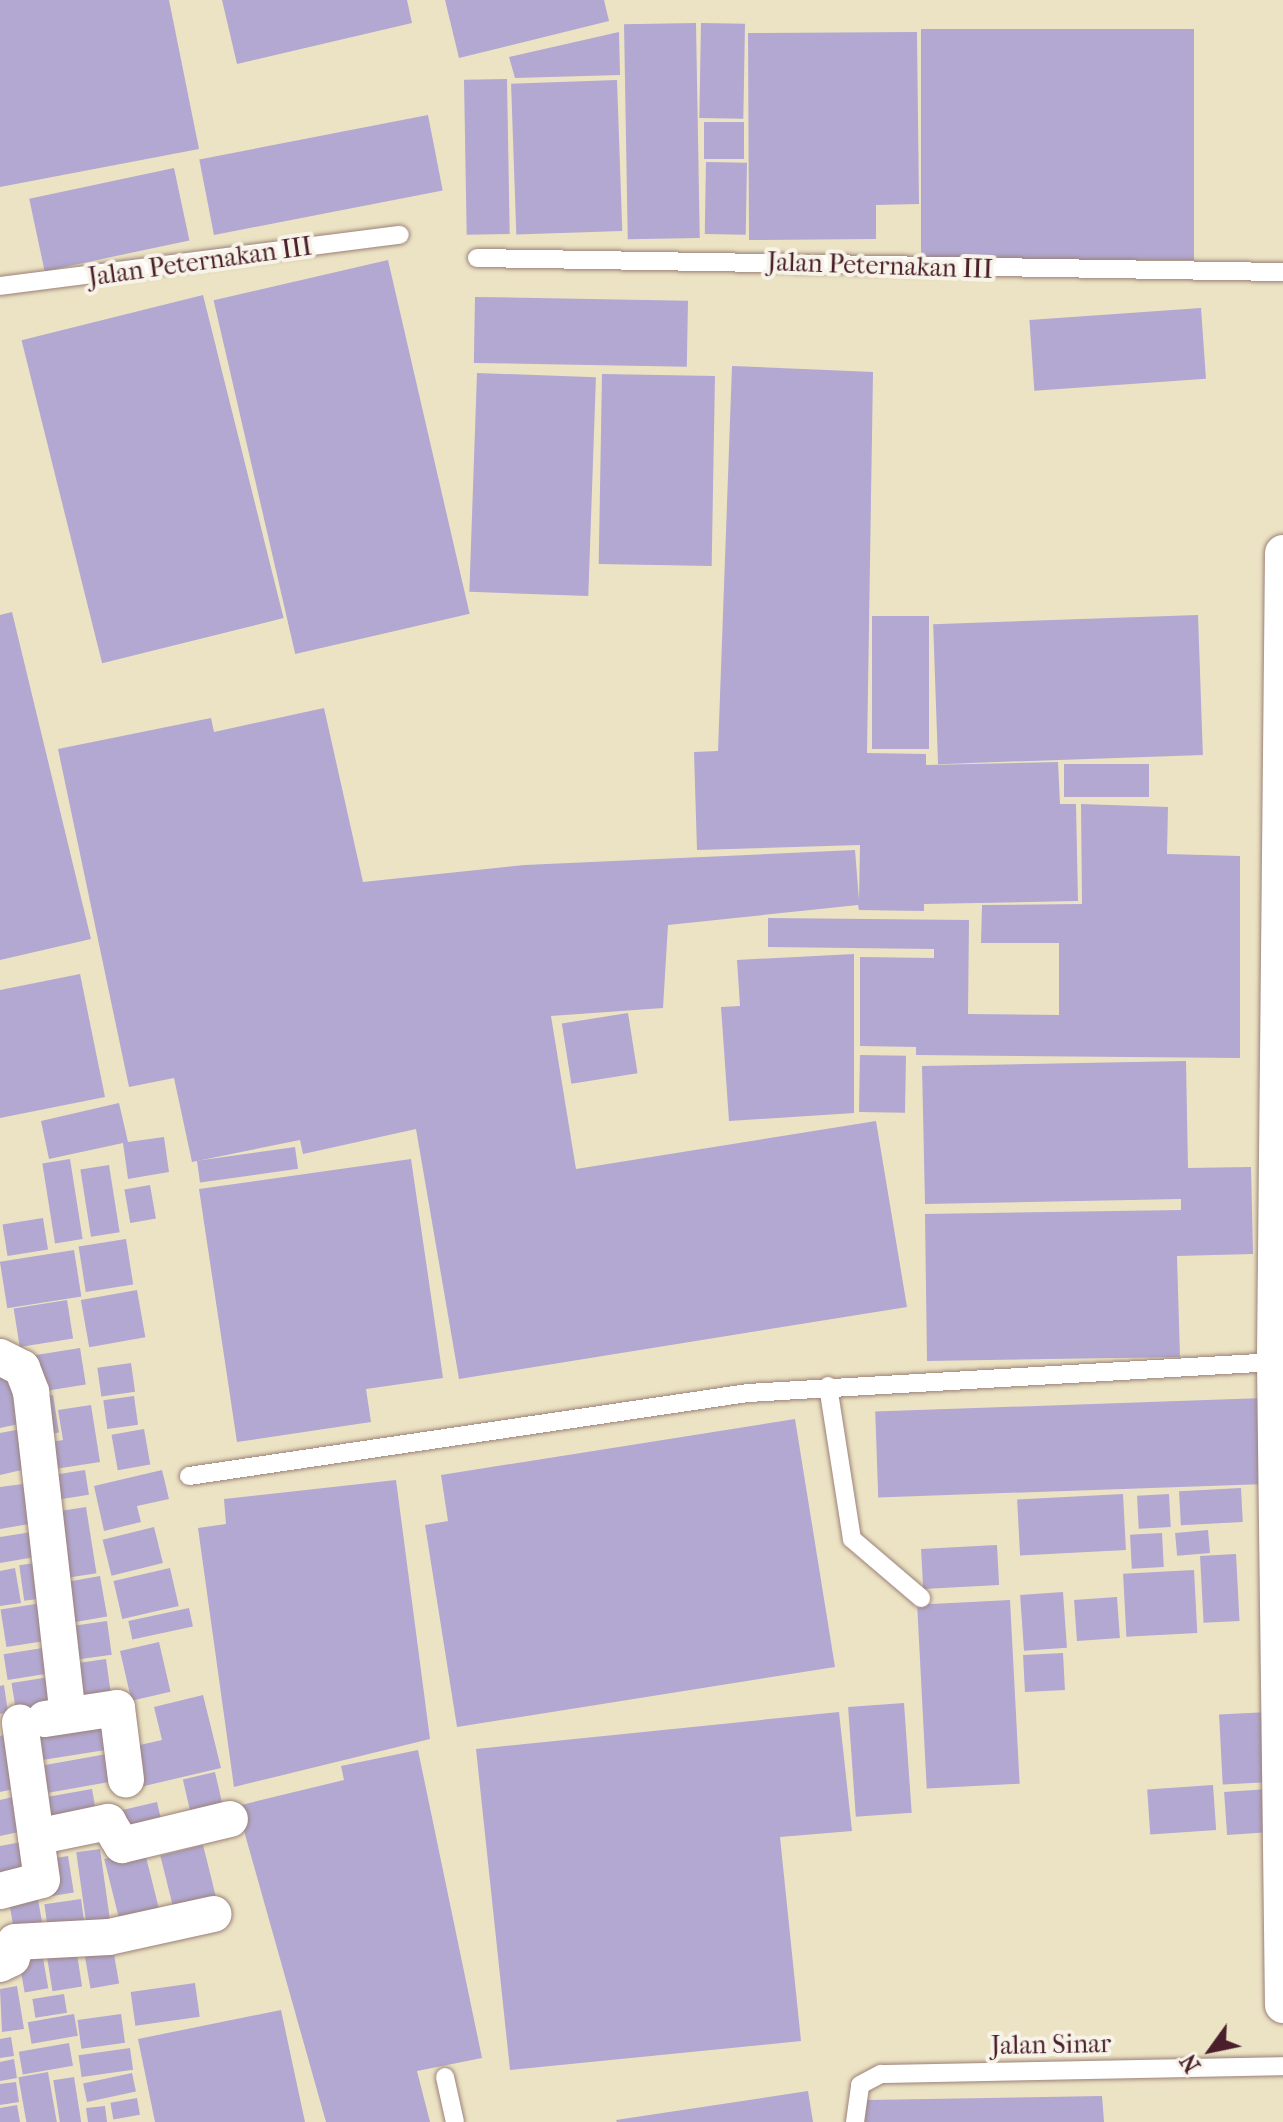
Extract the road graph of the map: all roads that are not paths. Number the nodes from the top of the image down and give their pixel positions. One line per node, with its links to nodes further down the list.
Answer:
1 (400, 235): 4 (lane, Jalan Peternakan III)
2 (477, 258): 3 (lane, Jalan Peternakan III)
3 (1283, 272)
4 (0, 286)
5 (1283, 553): 6 (street)
6 (1280, 1160): 8 (street)
7 (0, 1357): 12 (street)
8 (1275, 1362): 9 (lane); 20 (street)
9 (828, 1386): 10 (lane); 11 (lane)
10 (189, 1476)
11 (921, 1598)
12 (68, 1715): 13 (street); 14 (street)
13 (10, 1724): 16 (street)
14 (126, 1779)
15 (230, 1819): 16 (street)
16 (36, 1837): 17 (street)
17 (0, 1891)
18 (214, 1914): 19 (street)
19 (0, 1964)
20 (1283, 2005)
21 (1283, 2066): 24 (lane, Jalan Sinar)
22 (445, 2077): 23 (lane)
23 (455, 2122)
24 (855, 2122)

